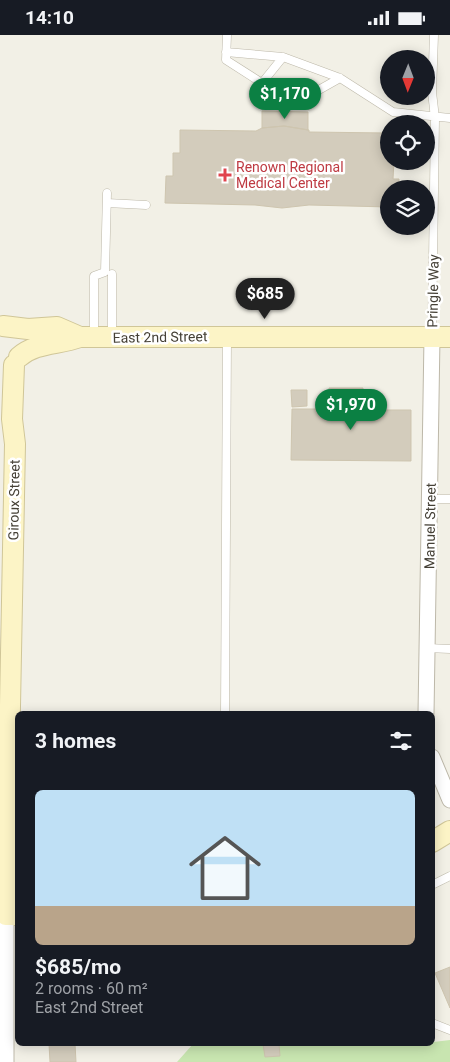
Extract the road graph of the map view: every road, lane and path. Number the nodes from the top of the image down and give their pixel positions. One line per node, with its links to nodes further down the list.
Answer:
1 (227, 35): 3 (lane)
2 (434, 35): 8 (lane, Pringle Way)
3 (226, 52): 4 (lane); 6 (lane)
4 (283, 57): 5 (lane); 6 (lane)
5 (340, 78): 6 (lane); 7 (lane)
6 (262, 83)
7 (410, 115)
8 (435, 115)
9 (435, 118): 10 (lane); 17 (lane, Pringle Way)
10 (450, 118)
11 (107, 193): 12 (lane)
12 (107, 203): 13 (lane); 14 (lane)
13 (146, 205)
14 (109, 273): 18 (lane); 18 (lane)
15 (1, 326): 18 (street, East 2nd Street); 19 (street, Giroux Street)
16 (227, 336): 17 (street, East 2nd Street); 18 (street, East 2nd Street); 27 (lane)
17 (441, 337): 22 (street, Manuel Street)
18 (95, 338): 19 (street, East 2nd Street)
19 (11, 366): 21 (street, Giroux Street)
20 (0, 394): 21 (street, Giroux Street)
21 (12, 419): 24 (street, Giroux Street)
22 (430, 499): 23 (lane); 25 (street, Manuel Street)
23 (450, 499)
24 (6, 585): 30 (street, Giroux Street)
25 (428, 648): 26 (lane); 28 (street, Manuel Street)
26 (450, 649)
27 (225, 711)
28 (426, 711)
29 (435, 764): 31 (street)
30 (4, 776): 36 (street, Giroux Street)
31 (450, 800)
32 (450, 831): 33 (street)
33 (435, 840)
34 (450, 875): 35 (lane)
35 (435, 883)
36 (8, 915): 39 (street, Giroux Street)
37 (435, 1024): 38 (lane)
38 (450, 1030)
39 (6, 1062)

